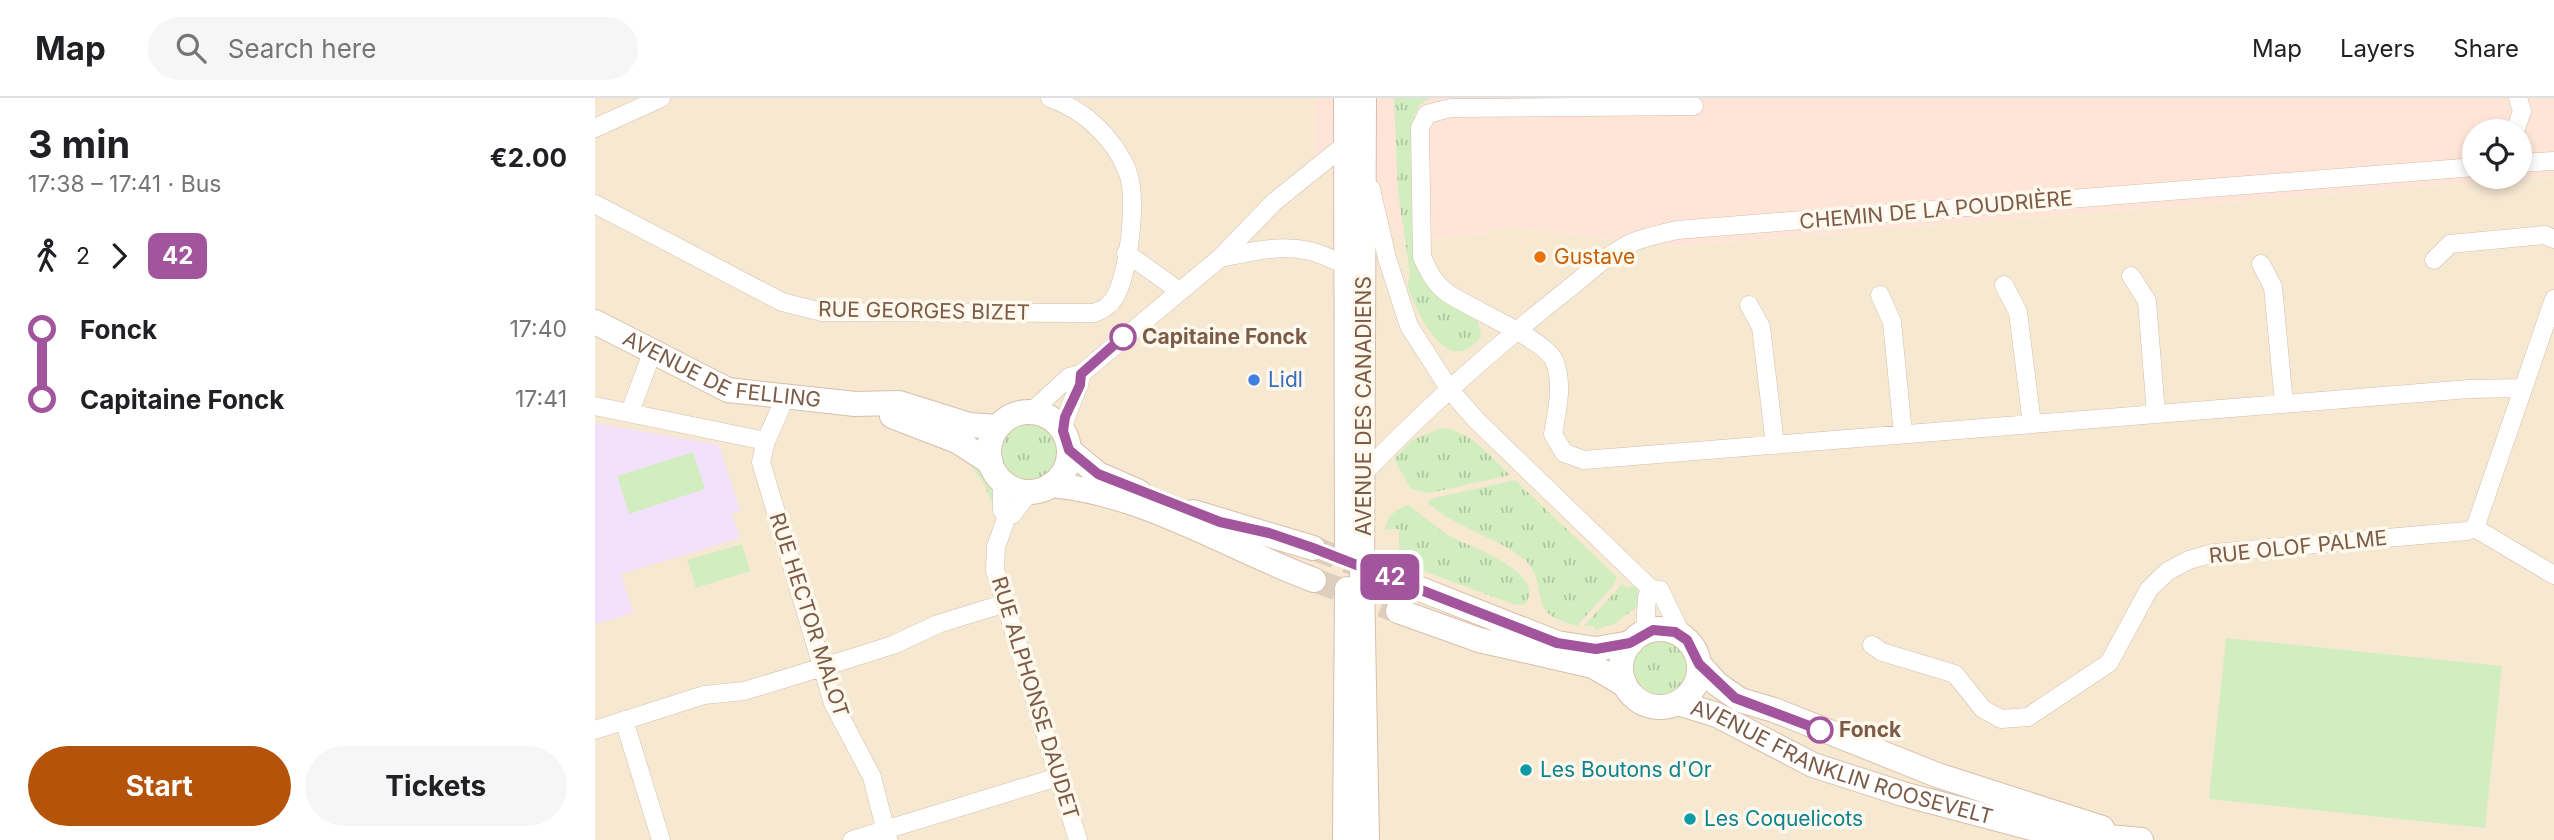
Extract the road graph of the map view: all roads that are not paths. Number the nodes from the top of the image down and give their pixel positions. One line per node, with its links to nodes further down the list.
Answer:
1 (1050, 98): 17 (street)
2 (1346, 98): 10 (street, AVENUE DES CANADIENS)
3 (1364, 98): 12 (street, AVENUE DES CANADIENS)
4 (2518, 98): 8 (street)
5 (653, 99): 9 (street)
6 (1666, 102): 7 (street); 29 (street)
7 (1694, 106)
8 (2519, 119)
9 (595, 128)
10 (1346, 144): 18 (street); 21 (street, AVENUE DES CANADIENS)
11 (2554, 161): 13 (street)
12 (1365, 162): 33 (street); 48 (street, AVENUE DES CANADIENS)
13 (2532, 162)
14 (2462, 168): 29 (street, CHEMIN DE LA POUDRIÈRE)
15 (595, 204): 17 (street, RUE GEORGES BIZET)
16 (2554, 239): 19 (street)
17 (1126, 253): 24 (street)
18 (1220, 258): 21 (street); 24 (street)
19 (2434, 260)
20 (2261, 264): 36 (street)
21 (1347, 265): 74 (street, AVENUE DES CANADIENS)
22 (2131, 276): 40 (street)
23 (2004, 285): 41 (street)
24 (1178, 290): 31 (street)
25 (1880, 295): 43 (street)
26 (2554, 299): 32 (street)
27 (1749, 304): 46 (street)
28 (595, 322): 30 (street, AVENUE DE FELLING)
29 (1515, 332): 33 (street, CHEMIN DE LA POUDRIÈRE); 46 (street)
30 (652, 353): 34 (street, AVENUE DE FELLING); 38 (street)
31 (1081, 374): 39 (street); 44 (street)
32 (2522, 388): 36 (street); 51 (street)
33 (1450, 390): 48 (street, CHEMIN DE LA POUDRIÈRE); 56 (street)
34 (783, 404): 35 (street, AVENUE DE FELLING); 45 (street, RUE HECTOR MALOT)
35 (855, 404): 42 (street, AVENUE DE FELLING); 47 (street, AVENUE DE FELLING)
36 (2284, 404): 40 (street)
37 (595, 406): 38 (street)
38 (630, 412): 45 (street)
39 (1031, 412): 42 (street); 44 (street)
40 (2156, 414): 41 (street)
41 (2032, 424): 43 (street)
42 (998, 427): 47 (street)
43 (1903, 435): 46 (street)
44 (1066, 440): 49 (street); 52 (street)
45 (766, 441): 63 (street, RUE HECTOR MALOT)
46 (1775, 445)
47 (996, 472): 49 (street); 50 (street, RUE ALPHONSE DAUDET)
48 (1365, 472): 75 (street, AVENUE DES CANADIENS)
49 (1040, 488): 50 (street, RUE ALPHONSE DAUDET); 54 (street)
50 (1007, 516): 57 (street, RUE ALPHONSE DAUDET)
51 (2475, 528): 53 (street); 61 (street, RUE OLOF PALME)
52 (1313, 548)
53 (2554, 575)
54 (1314, 580)
55 (1397, 580): 60 (street)
56 (1651, 589): 59 (street); 60 (street)
57 (1006, 604): 63 (street); 68 (street, RUE ALPHONSE DAUDET)
58 (1398, 611): 64 (street)
59 (1682, 636): 60 (street); 62 (street)
60 (1638, 638): 64 (street)
61 (1872, 645)
62 (1699, 664): 65 (street); 70 (street, AVENUE FRANKLIN ROOSEVELT)
63 (823, 667): 66 (street); 69 (street, RUE HECTOR MALOT)
64 (1625, 685): 65 (street)
65 (1678, 703): 70 (street, AVENUE FRANKLIN ROOSEVELT)
66 (624, 720): 67 (street); 71 (street)
67 (595, 730)
68 (1058, 776): 69 (street); 73 (street, RUE ALPHONSE DAUDET)
69 (887, 835): 72 (street)
70 (2135, 839)
71 (661, 840)
72 (852, 840)
73 (1078, 840)
74 (1345, 840)
75 (1367, 840)

